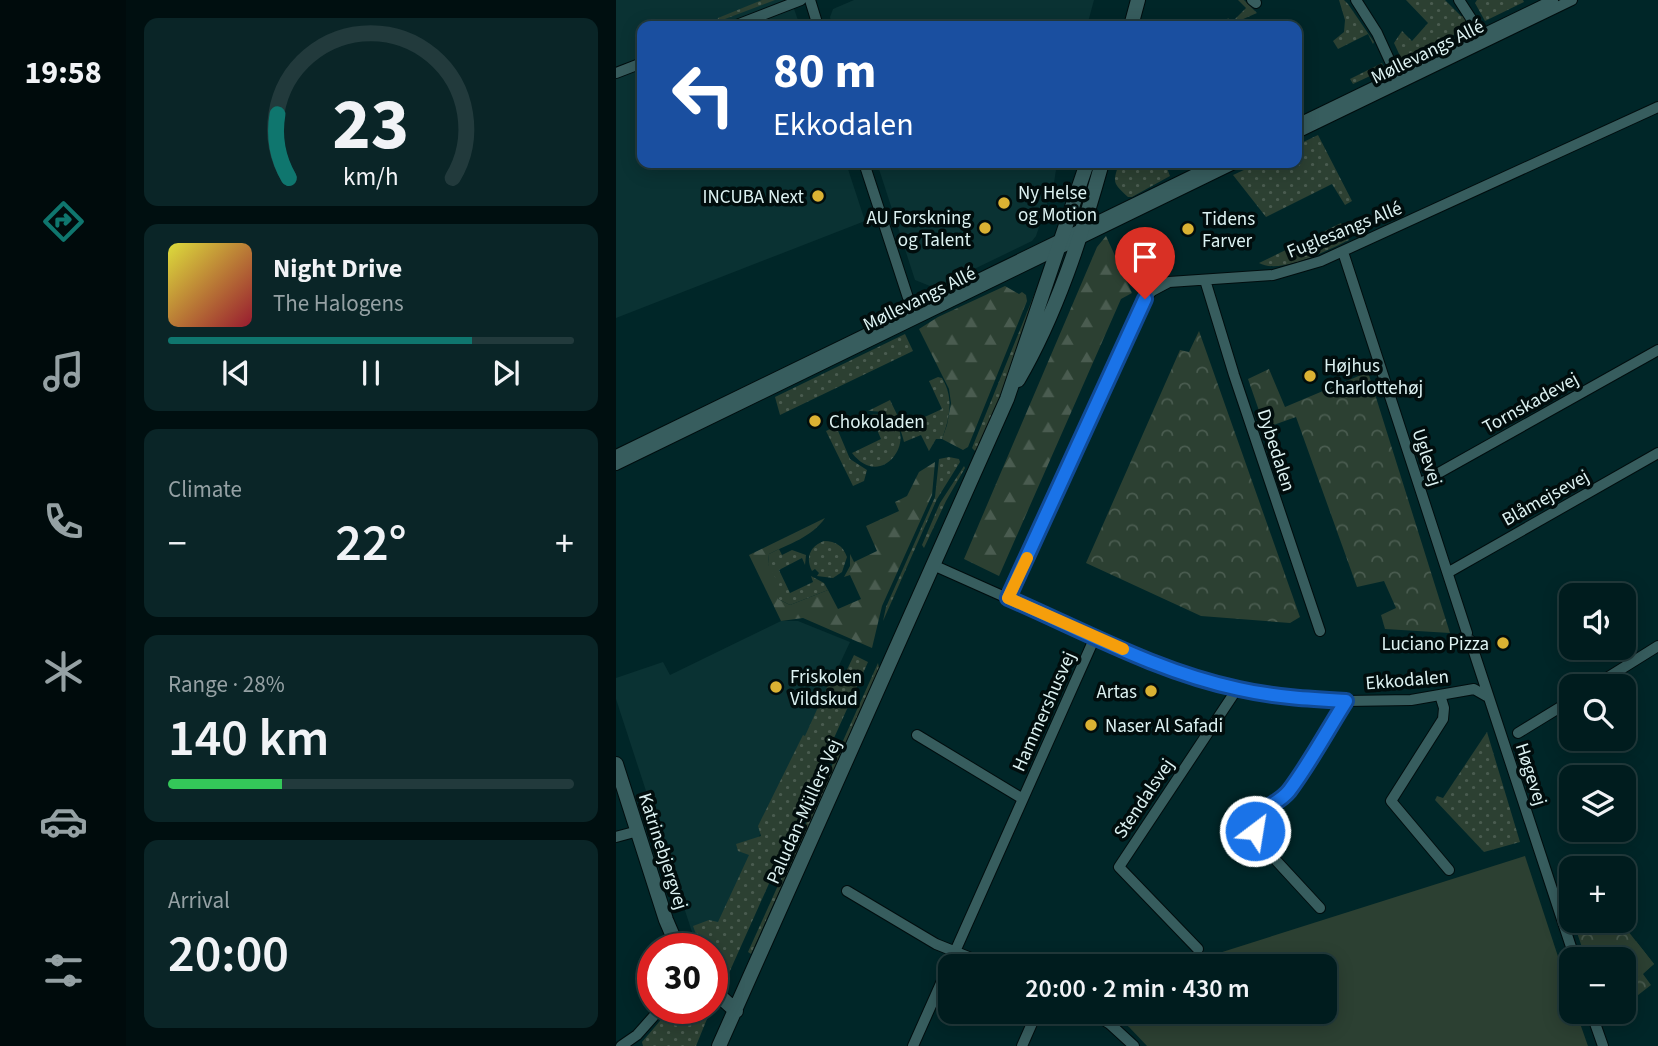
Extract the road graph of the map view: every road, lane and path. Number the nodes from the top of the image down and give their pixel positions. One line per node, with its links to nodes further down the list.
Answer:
1 (801, 0): 8 (street)
2 (810, 0): 9 (street)
3 (1138, 0): 10 (street)
4 (1356, 0): 14 (street)
5 (1459, 0): 11 (street)
6 (1553, 0): 11 (street, Møllevangs Allé)
7 (1572, 0): 14 (street, Møllevangs Allé)
8 (747, 21)
9 (816, 21)
10 (1132, 21)
11 (1481, 34): 14 (street, Møllevangs Allé)
12 (637, 65): 13 (street)
13 (616, 73)
14 (1398, 79): 16 (street, Møllevangs Allé); 17 (street, Møllevangs Allé)
15 (1658, 107): 24 (street, Fuglesangs Allé)
16 (1302, 122)
17 (1302, 130)
18 (866, 168): 26 (street)
19 (1086, 168): 23 (street, Paludan-Müllers Vej)
20 (1100, 168): 23 (street, Paludan-Müllers Vej)
21 (1207, 168): 23 (street, Møllevangs Allé)
22 (1225, 168): 23 (street, Møllevangs Allé)
23 (1070, 239): 26 (street, Møllevangs Allé); 28 (street, Paludan-Müllers Vej); 28 (street, Paludan-Müllers Vej); 31 (street, Møllevangs Allé)
24 (1343, 252): 25 (street, Fuglesangs Allé); 32 (street, Uglevej)
25 (1205, 279): 35 (street, Fuglesangs Allé); 36 (street, Dybedalen)
26 (912, 310): 30 (street, Møllevangs Allé)
27 (1658, 351): 32 (street, Tornskadevej)
28 (1007, 399): 33 (street, Paludan-Müllers Vej)
29 (1658, 453): 34 (street, Blåmejsevej)
30 (616, 455)
31 (616, 465)
32 (1419, 484): 34 (street, Uglevej)
33 (933, 565): 35 (street, Ekkodalen); 61 (street, Paludan-Müllers Vej)
34 (1449, 572): 37 (street, Uglevej)
35 (1008, 598): 38 (street, Ekkodalen)
36 (1320, 631)
37 (1469, 636): 43 (street, Høgevej)
38 (1096, 637): 41 (street, Ekkodalen); 49 (street, Hammershusvej)
39 (1658, 646): 40 (street)
40 (1613, 674)
41 (1237, 689): 44 (street, Ekkodalen); 57 (street, Stendalsvej)
42 (1440, 695): 43 (street, Ekkodalen); 44 (street, Ekkodalen); 52 (street)
43 (1488, 696): 56 (street, Høgevej)
44 (1346, 701): 54 (street)
45 (1559, 708): 46 (street)
46 (1518, 733)
47 (917, 735): 49 (street, Hammershusvej)
48 (616, 764): 50 (street, Katrinebjergvej)
49 (1023, 799): 58 (street, Hammershusvej)
50 (638, 831): 51 (street); 55 (street, Katrinebjergvej)
51 (616, 837)
52 (1449, 870)
53 (847, 891): 58 (street)
54 (1320, 908)
55 (672, 933)
56 (1570, 947)
57 (1198, 949)
58 (954, 950): 59 (street); 68 (street, Hammershusvej)
59 (963, 954)
60 (728, 1004): 61 (street)
61 (736, 1011): 67 (street, Paludan-Müllers Vej)
62 (647, 1024): 66 (street)
63 (1032, 1024): 69 (street)
64 (1110, 1024): 70 (street)
65 (1595, 1024): 71 (street)
66 (621, 1046)
67 (719, 1046)
68 (913, 1046)
69 (1022, 1046)
70 (1133, 1046)
71 (1603, 1046)

